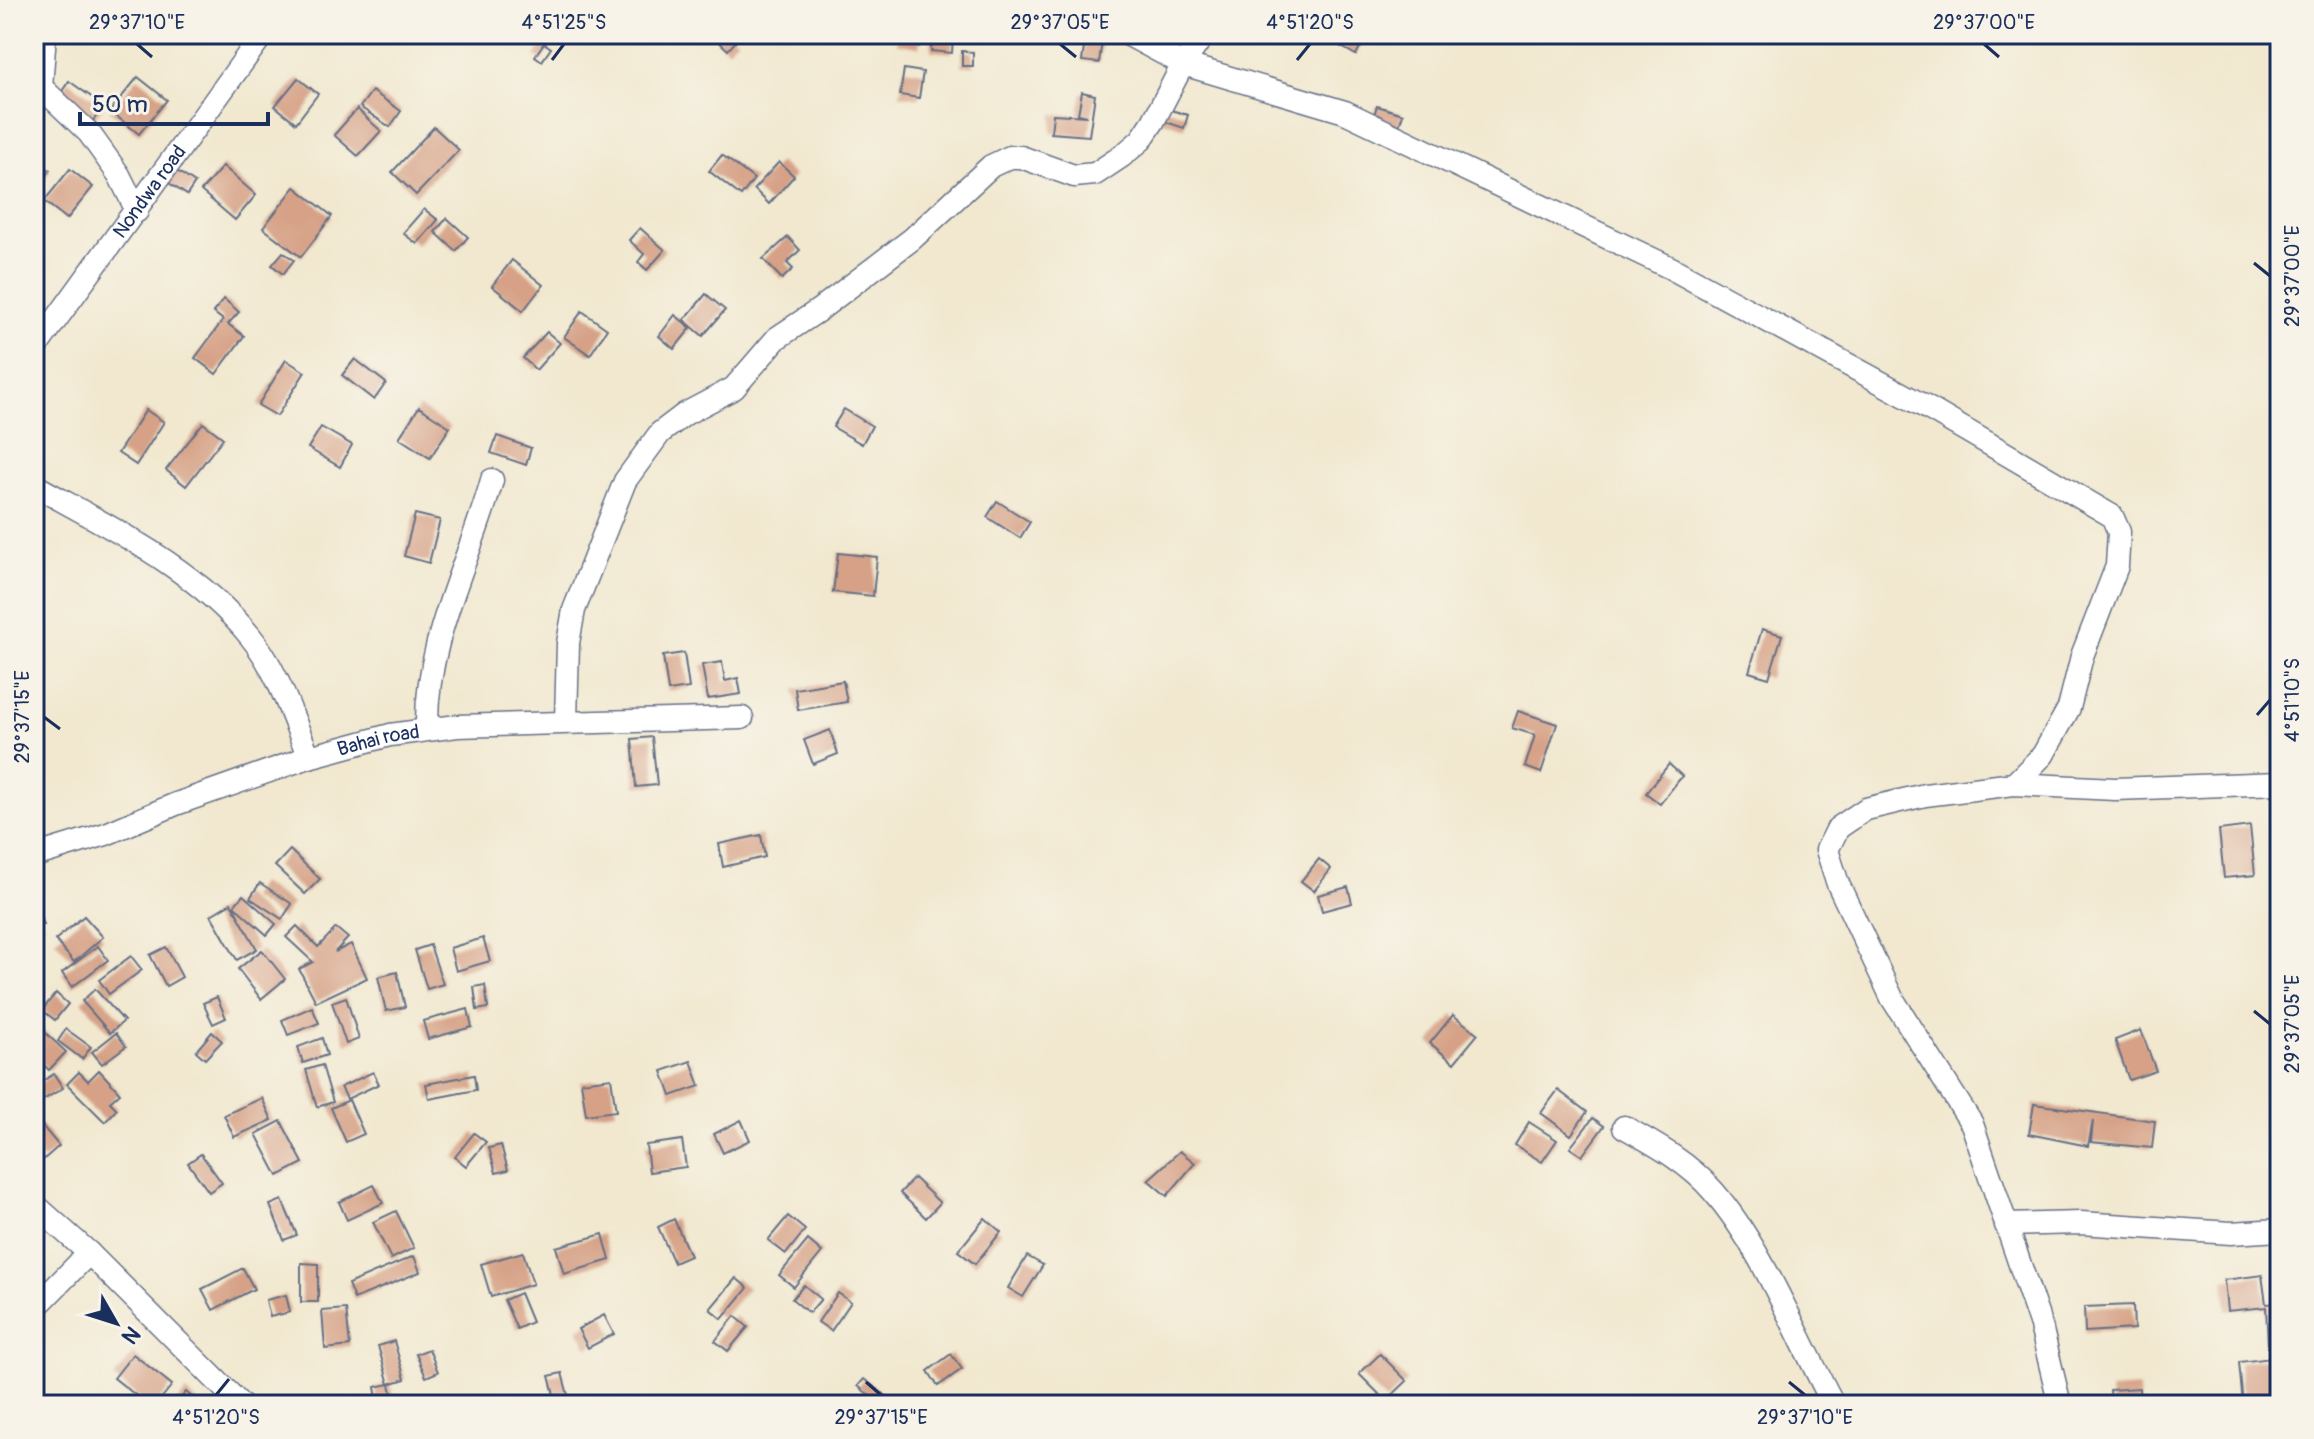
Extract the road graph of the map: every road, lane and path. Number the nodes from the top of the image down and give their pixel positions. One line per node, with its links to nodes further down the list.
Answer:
1 (45, 34): 6 (street)
2 (263, 34): 6 (street, Nondwa road)
3 (1127, 34): 5 (street)
4 (1204, 34): 5 (street)
5 (1183, 64): 11 (street); 15 (street)
6 (137, 211): 7 (street, Nondwa road)
7 (34, 350)
8 (492, 480): 12 (street)
9 (34, 485): 13 (street)
10 (742, 718): 11 (street, Bahai road)
11 (566, 722): 12 (street, Bahai road)
12 (427, 729): 13 (street, Bahai road)
13 (309, 757): 16 (street, Bahai road)
14 (2280, 783): 15 (street)
15 (2014, 784): 19 (street)
16 (34, 856)
17 (1624, 1127): 24 (street)
18 (34, 1204): 21 (street)
19 (2006, 1225): 20 (street); 25 (street)
20 (2280, 1230)
21 (89, 1253): 22 (street); 23 (street)
22 (34, 1309)
23 (241, 1405)
24 (1834, 1405)
25 (2060, 1405)

